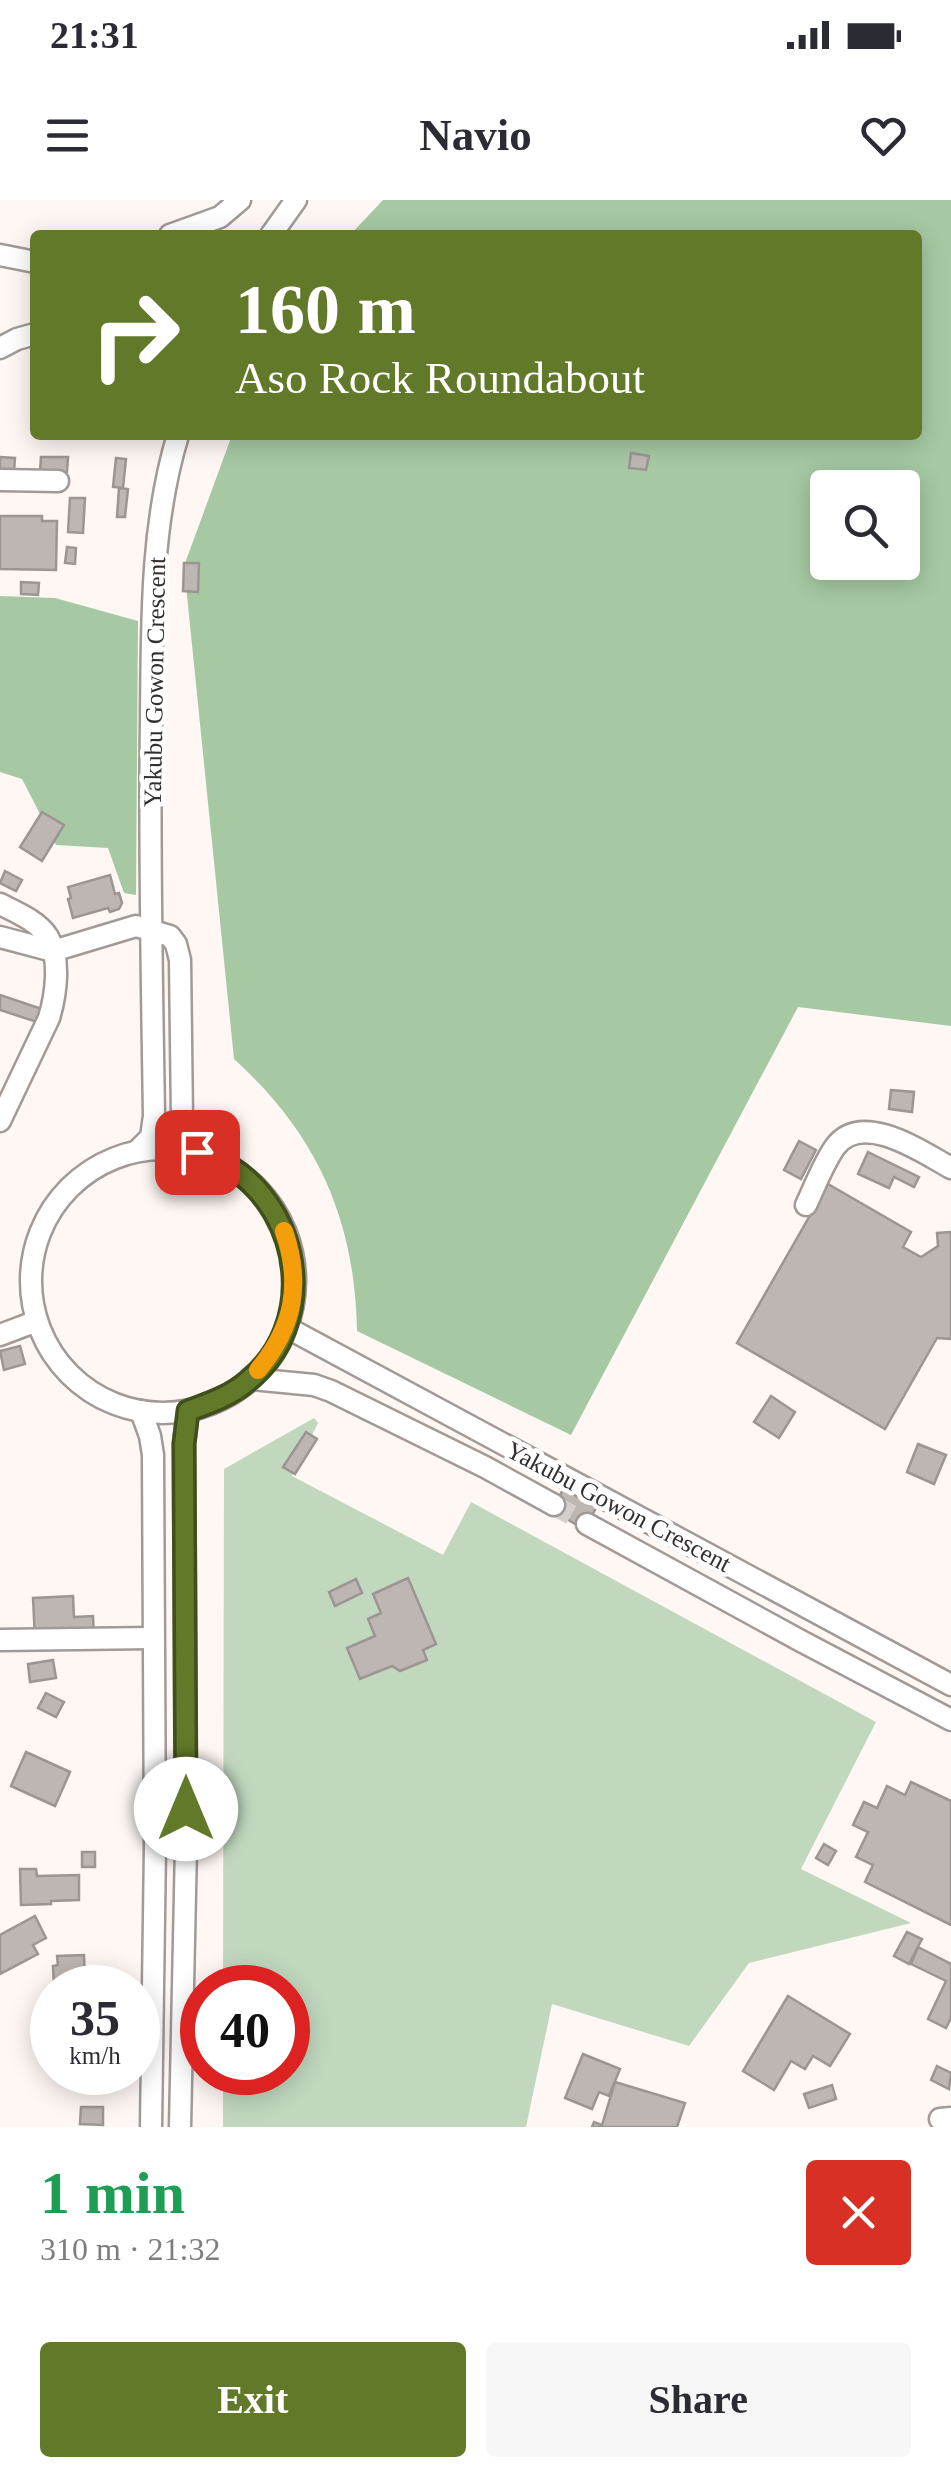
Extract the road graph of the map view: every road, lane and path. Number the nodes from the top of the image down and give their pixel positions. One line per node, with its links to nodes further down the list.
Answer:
1 (240, 200): 3 (street)
2 (296, 200): 4 (street)
3 (183, 230)
4 (275, 230)
5 (0, 255): 6 (street)
6 (30, 261)
7 (30, 335): 8 (street)
8 (0, 348)
9 (177, 440): 13 (street, Yakubu Gowon Crescent)
10 (0, 480): 11 (street)
11 (58, 482)
12 (2, 911): 15 (street)
13 (151, 931): 15 (street); 17 (street, Yakubu Gowon Crescent); 18 (street)
14 (0, 937): 15 (street)
15 (53, 951): 16 (street)
16 (0, 1120)
17 (138, 1150): 18 (street); 21 (street)
18 (197, 1152): 22 (street)
19 (951, 1168): 20 (street)
20 (806, 1205)
21 (37, 1321): 23 (street); 25 (street)
22 (286, 1327): 24 (street); 31 (street, Yakubu Gowon Crescent)
23 (0, 1335)
24 (252, 1379): 26 (street); 27 (street)
25 (141, 1411): 26 (street); 29 (street)
26 (188, 1411): 34 (street)
27 (554, 1505)
28 (587, 1524): 32 (street)
29 (152, 1638): 30 (street); 33 (street)
30 (0, 1640)
31 (951, 1685)
32 (951, 1720)
33 (151, 2127)
34 (180, 2127)

